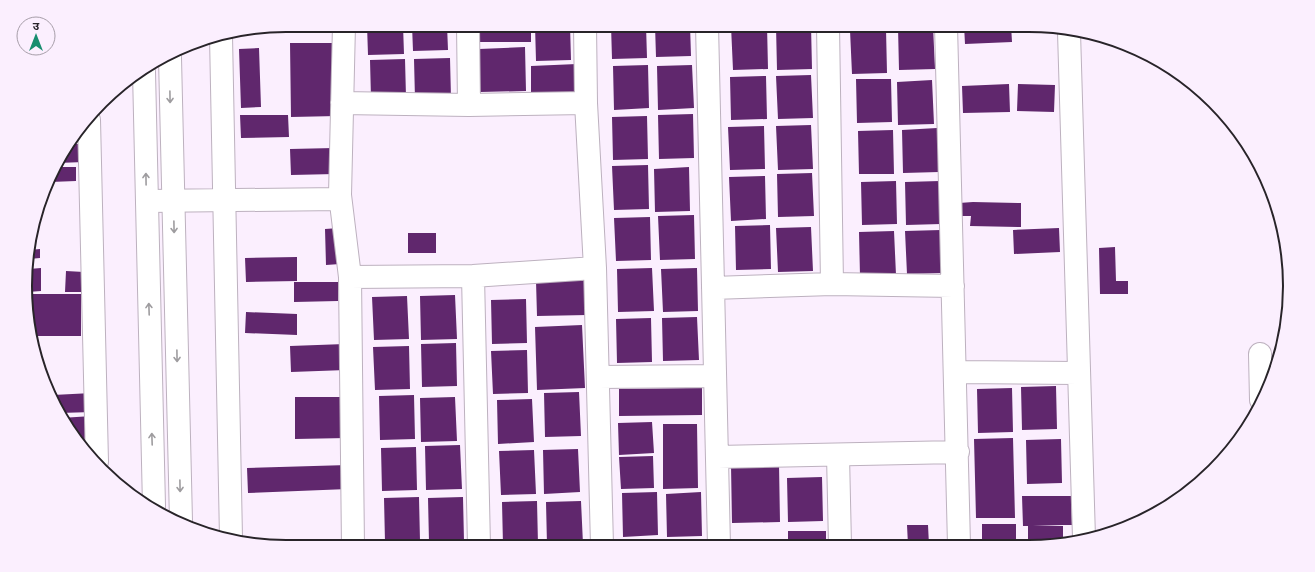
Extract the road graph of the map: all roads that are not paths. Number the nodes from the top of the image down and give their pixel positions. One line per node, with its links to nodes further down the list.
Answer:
1 (344, 32): 11 (street)
2 (468, 32): 13 (street)
3 (585, 32): 12 (street)
4 (707, 32): 24 (street)
5 (828, 32): 22 (street)
6 (946, 32): 23 (street)
7 (1069, 35): 27 (street)
8 (221, 41): 16 (street)
9 (170, 60): 18 (street, one-way to 18)
10 (144, 76): 17 (street, one-way to 10)
11 (342, 103): 13 (street); 15 (street)
12 (586, 103): 13 (street); 19 (street)
13 (469, 105)
14 (89, 125): 32 (street)
15 (340, 199): 16 (street); 21 (street)
16 (224, 200): 18 (street); 37 (street)
17 (147, 201): 18 (street); 35 (street, one-way to 17)
18 (173, 201): 36 (street, one-way to 36)
19 (595, 268): 20 (street); 29 (street)
20 (474, 276): 21 (street); 40 (street)
21 (350, 277): 39 (street)
22 (832, 284): 23 (street); 24 (street)
23 (953, 286): 26 (street)
24 (713, 288): 28 (street)
25 (1260, 354): 30 (street)
26 (955, 372): 27 (street); 31 (street)
27 (1078, 373): 38 (street)
28 (716, 376): 29 (street); 34 (street)
29 (598, 377): 41 (street)
30 (1261, 390)
31 (958, 452): 33 (street); 44 (street)
32 (97, 455)
33 (838, 455): 34 (street); 43 (street)
34 (718, 457): 42 (street)
35 (154, 503)
36 (181, 517)
37 (231, 534)
38 (1084, 534)
39 (353, 540)
40 (478, 540)
41 (602, 540)
42 (719, 540)
43 (840, 540)
44 (959, 540)

